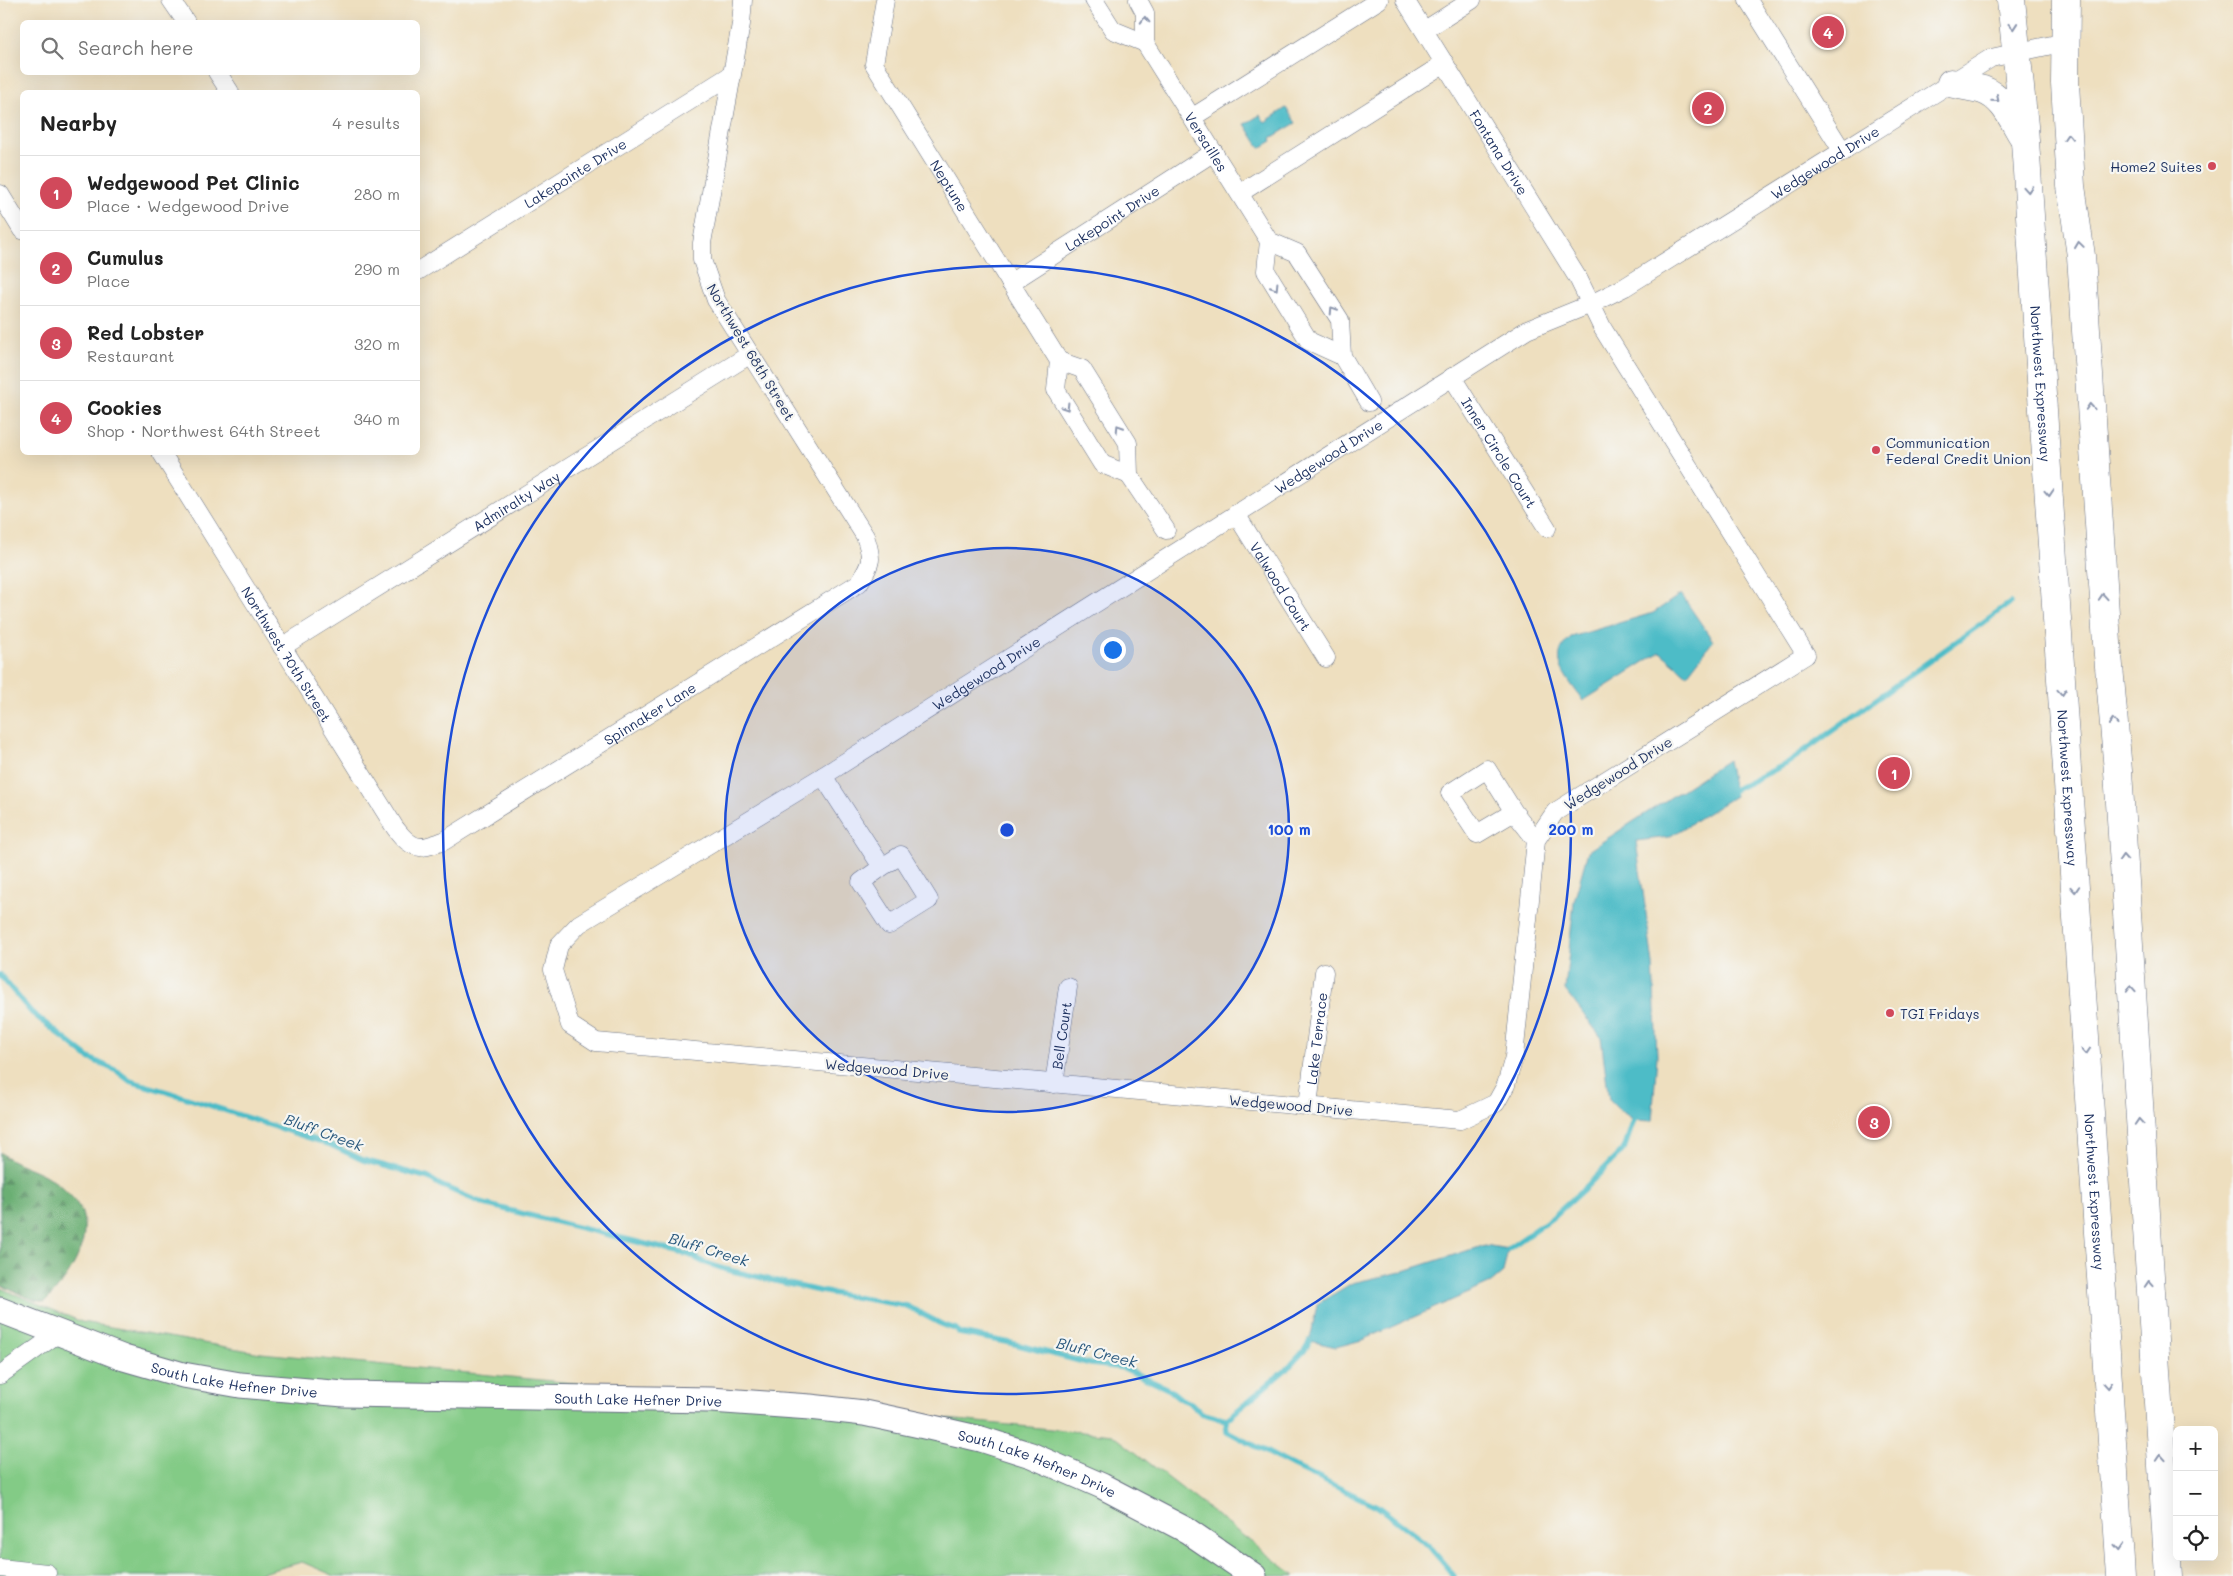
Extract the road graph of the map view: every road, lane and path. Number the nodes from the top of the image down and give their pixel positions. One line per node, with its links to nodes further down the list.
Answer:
1 (172, 0): 12 (street)
2 (743, 0): 18 (street, Northwest 68th Street)
3 (885, 0): 31 (street, Neptune)
4 (1094, 0): 15 (street)
5 (1138, 0): 15 (street, one-way to 5)
6 (1379, 0): 22 (street)
7 (1405, 0): 13 (street, Fontana Drive)
8 (1472, 0): 13 (street)
9 (1748, 0): 25 (street)
10 (2011, 0): 16 (highway, Northwest Expressway, one-way to 16)
11 (2066, 0): 14 (highway)
12 (185, 20)
13 (1425, 30): 17 (street, Fontana Drive)
14 (2066, 42): 16 (street, Wedgewood Drive); 62 (highway, one-way to 14)
15 (1146, 43): 22 (street, Versailles)
16 (2016, 53): 20 (street, Wedgewood Drive); 23 (highway, Northwest Expressway)
17 (1445, 63): 26 (street); 32 (street, Fontana Drive)
18 (731, 74): 30 (street, Lakepointe Drive); 33 (street, Northwest 68th Street)
19 (219, 75): 21 (street)
20 (1951, 84): 23 (highway, one-way to 23); 25 (street, Wedgewood Drive)
21 (229, 90)
22 (1193, 117): 24 (street, Versailles)
23 (2025, 140): 61 (highway, Northwest Expressway, one-way to 61)
24 (1214, 152): 26 (street, Versailles); 31 (street, Lakepoint Drive)
25 (1842, 152): 32 (street, Wedgewood Drive)
26 (1240, 193): 29 (street, Versailles)
27 (0, 194): 28 (street)
28 (20, 224)
29 (1269, 241): 34 (street, one-way to 29); 34 (street, one-way to 34)
30 (420, 270)
31 (1010, 283): 35 (street, Neptune)
32 (1591, 304): 36 (street, Wedgewood Drive); 48 (street, Wedgewood Drive)
33 (750, 355): 43 (street, Northwest 68th Street); 44 (street, Admiralty Way)
34 (1342, 356): 37 (street)
35 (1059, 361): 39 (street, one-way to 35); 39 (street, one-way to 39)
36 (1452, 377): 40 (street, Wedgewood Drive); 41 (street, Inner Circle Court)
37 (1369, 402)
38 (163, 455): 44 (street, Northwest 70th Street)
39 (1129, 475): 42 (street)
40 (1236, 514): 45 (street, Valwood Court); 46 (street, Wedgewood Drive)
41 (1547, 528)
42 (1166, 530)
43 (870, 566): 49 (street, Spinnaker Lane)
44 (282, 647): 49 (street, Northwest 70th Street)
45 (1326, 658)
46 (823, 776): 50 (street); 53 (street, Wedgewood Drive)
47 (1514, 812): 48 (street)
48 (1536, 840): 54 (street, Wedgewood Drive)
49 (420, 847)
50 (882, 867)
51 (1324, 972): 54 (street, Lake Terrace)
52 (1068, 987): 53 (street, Bell Court)
53 (1054, 1084): 54 (street, Wedgewood Drive)
54 (1308, 1106)
55 (0, 1310): 56 (street, South Lake Hefner Drive)
56 (60, 1332): 57 (street); 60 (street, South Lake Hefner Drive)
57 (0, 1375)
58 (0, 1568): 59 (street)
59 (47, 1573)
60 (1254, 1576)
61 (2121, 1576)
62 (2168, 1576)

